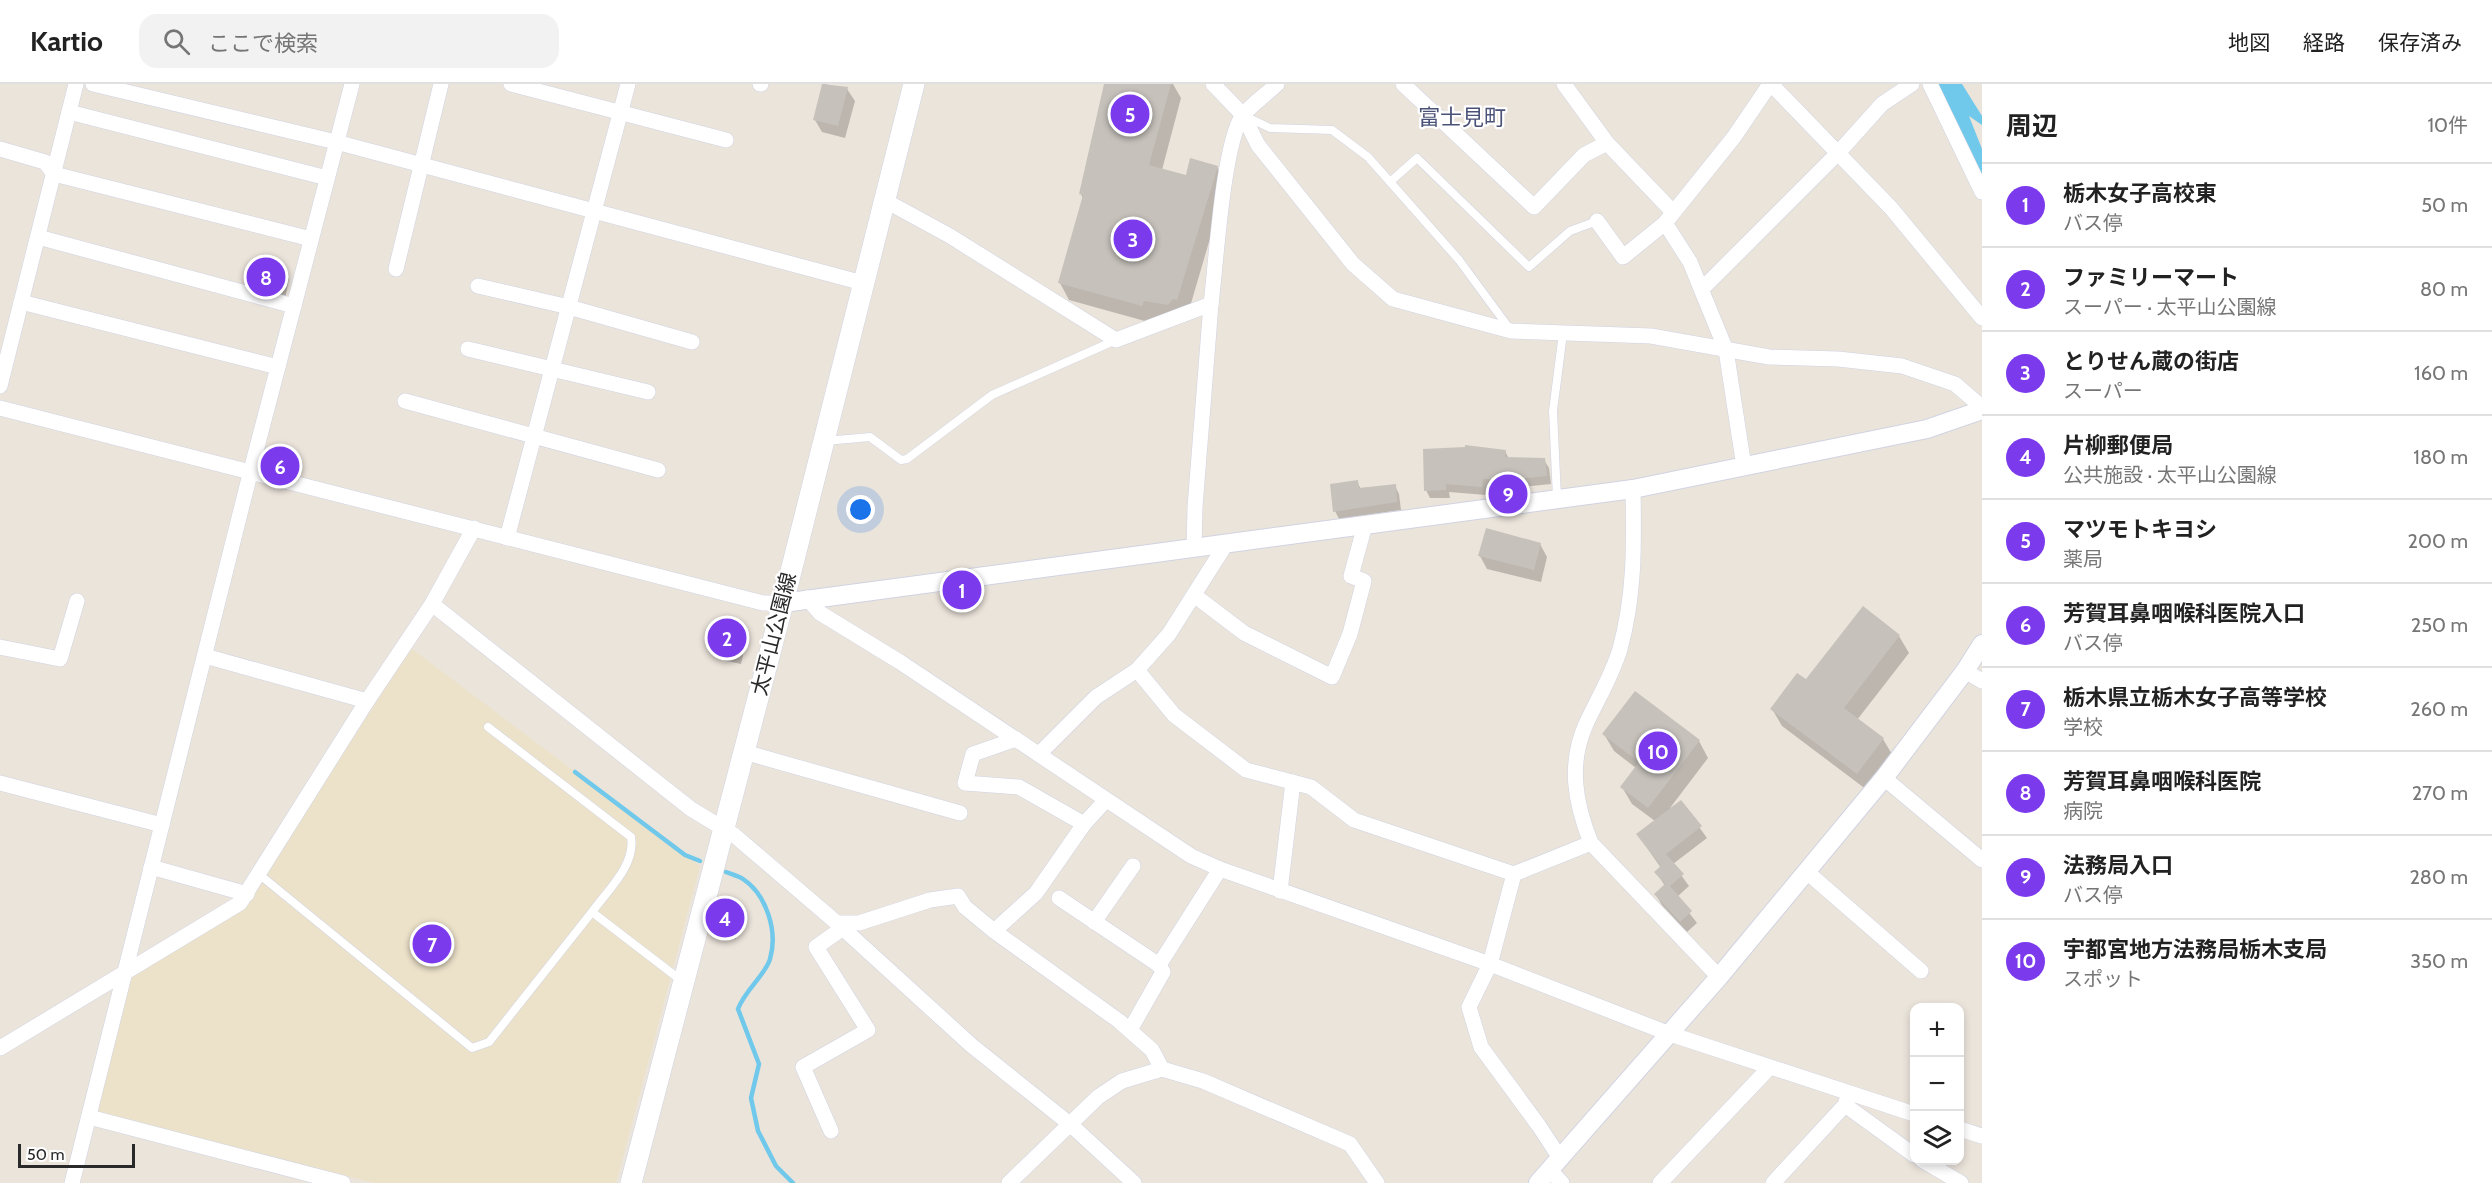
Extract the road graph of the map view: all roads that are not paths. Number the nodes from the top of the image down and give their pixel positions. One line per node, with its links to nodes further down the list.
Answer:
1 (76, 84): 15 (street)
2 (93, 84): 19 (street)
3 (352, 84): 19 (street)
4 (441, 84): 23 (street)
5 (511, 84): 16 (street)
6 (628, 84): 16 (street)
7 (914, 84): 28 (main road, 太平山公園線)
8 (1214, 84): 17 (street)
9 (1277, 84): 17 (street)
10 (1403, 84): 20 (street)
11 (1564, 84): 20 (street)
12 (1770, 84): 22 (street); 30 (street)
13 (1912, 84): 22 (street)
14 (1930, 84): 27 (street)
15 (69, 112): 24 (street); 25 (street)
16 (620, 114): 18 (street); 29 (street)
17 (1243, 115): 26 (lane); 39 (street); 43 (street)
18 (726, 140)
19 (336, 142): 23 (street); 25 (street)
20 (1607, 143): 30 (street)
21 (0, 149): 24 (street)
22 (1839, 152): 37 (street); 42 (street)
23 (422, 165): 29 (street); 34 (street)
24 (54, 174): 32 (street); 33 (street)
25 (327, 178): 33 (street)
26 (1390, 182): 31 (lane); 43 (lane)
27 (1982, 192)
28 (884, 200): 35 (main road, 太平山公園線); 45 (street)
29 (595, 211): 35 (street); 41 (street)
30 (1669, 218): 31 (street); 37 (street)
31 (1597, 221)
32 (38, 237): 38 (street); 40 (street)
33 (311, 239): 40 (street)
34 (396, 269)
35 (862, 283): 57 (main road, 太平山公園線)
36 (478, 286): 41 (street)
37 (1702, 289): 48 (street)
38 (21, 302): 49 (street); 51 (street)
39 (1211, 304): 45 (street); 67 (street)
40 (294, 306): 49 (street)
41 (569, 307): 46 (street); 50 (street)
42 (1982, 318)
43 (1511, 331): 44 (street)
44 (1563, 333): 48 (street); 62 (lane)
45 (1116, 340): 57 (lane)
46 (693, 342)
47 (468, 349): 50 (street)
48 (1726, 350): 55 (street); 58 (street)
49 (278, 367): 59 (street)
50 (552, 369): 52 (street); 56 (street)
51 (0, 386)
52 (648, 392)
53 (405, 402): 56 (street)
54 (0, 408): 59 (street)
55 (1982, 408): 58 (street)
56 (535, 435): 60 (street); 65 (street)
57 (823, 441): 71 (main road, 太平山公園線)
58 (1744, 467): 61 (street)
59 (251, 470): 64 (street); 75 (street)
60 (658, 470)
61 (1633, 489): 62 (street); 92 (street)
62 (1557, 500): 63 (street)
63 (1365, 525): 66 (street); 68 (street)
64 (474, 528): 65 (street); 72 (street)
65 (507, 538): 71 (street)
66 (1226, 544): 67 (street); 68 (street)
67 (1194, 548): 69 (street)
68 (1194, 595): 76 (street)
69 (807, 598): 71 (street); 81 (street)
70 (77, 601): 74 (street)
71 (783, 603): 82 (main road, 太平山公園線)
72 (432, 604): 79 (street); 91 (street)
73 (1982, 644): 77 (street)
74 (0, 647)
75 (204, 656): 79 (street); 90 (street)
76 (1137, 670): 83 (street); 86 (street)
77 (1965, 671): 78 (street); 84 (street)
78 (1982, 681)
79 (367, 701): 99 (street)
80 (488, 727): 103 (lane)
81 (1016, 739): 83 (street); 89 (street)
82 (744, 752): 88 (street); 91 (main road, 太平山公園線)
83 (1038, 754): 87 (street)
84 (1884, 778): 93 (street); 97 (street)
85 (0, 783): 90 (street)
86 (1293, 783): 98 (street); 100 (street)
87 (1106, 800): 89 (street); 96 (street)
88 (960, 813)
89 (1084, 824): 106 (street)
90 (162, 825): 95 (street)
91 (723, 826): 105 (street); 112 (main road, 太平山公園線)
92 (1591, 843): 98 (street); 111 (street)
93 (1982, 860)
94 (1133, 866): 104 (street)
95 (151, 867): 101 (street); 110 (street)
96 (1220, 869): 100 (street); 108 (street)
97 (1807, 872): 109 (street); 111 (street)
98 (1514, 874): 107 (street)
99 (260, 875): 101 (street); 103 (lane)
100 (1280, 891): 107 (street)
101 (247, 894): 110 (street)
102 (1059, 898): 104 (street)
103 (592, 912): 112 (lane)
104 (1094, 922): 108 (street)
105 (840, 925): 106 (street); 121 (street); 122 (street)
106 (994, 931): 113 (street)
107 (1490, 964): 114 (street); 127 (street)
108 (1159, 965): 113 (street)
109 (1921, 970)
110 (123, 976): 115 (street); 120 (street)
111 (1719, 976): 114 (street)
112 (684, 982): 130 (main road, 太平山公園線)
113 (1130, 1030): 117 (street)
114 (1670, 1034): 116 (street); 127 (street)
115 (0, 1048)
116 (1770, 1067): 118 (street); 134 (street)
117 (1162, 1070): 121 (street); 133 (street)
118 (1847, 1099): 119 (street); 125 (street); 135 (street)
119 (1910, 1113)
120 (89, 1117): 128 (street); 129 (street)
121 (1071, 1125): 131 (street); 132 (street)
122 (831, 1131)
123 (1964, 1131): 124 (street)
124 (1982, 1136)
125 (1910, 1152)
126 (1929, 1165): 136 (street)
127 (1552, 1174)
128 (72, 1183)
129 (343, 1183)
130 (631, 1183)
131 (1009, 1183)
132 (1134, 1183)
133 (1377, 1183)
134 (1660, 1183)
135 (1773, 1183)
136 (1961, 1183)

